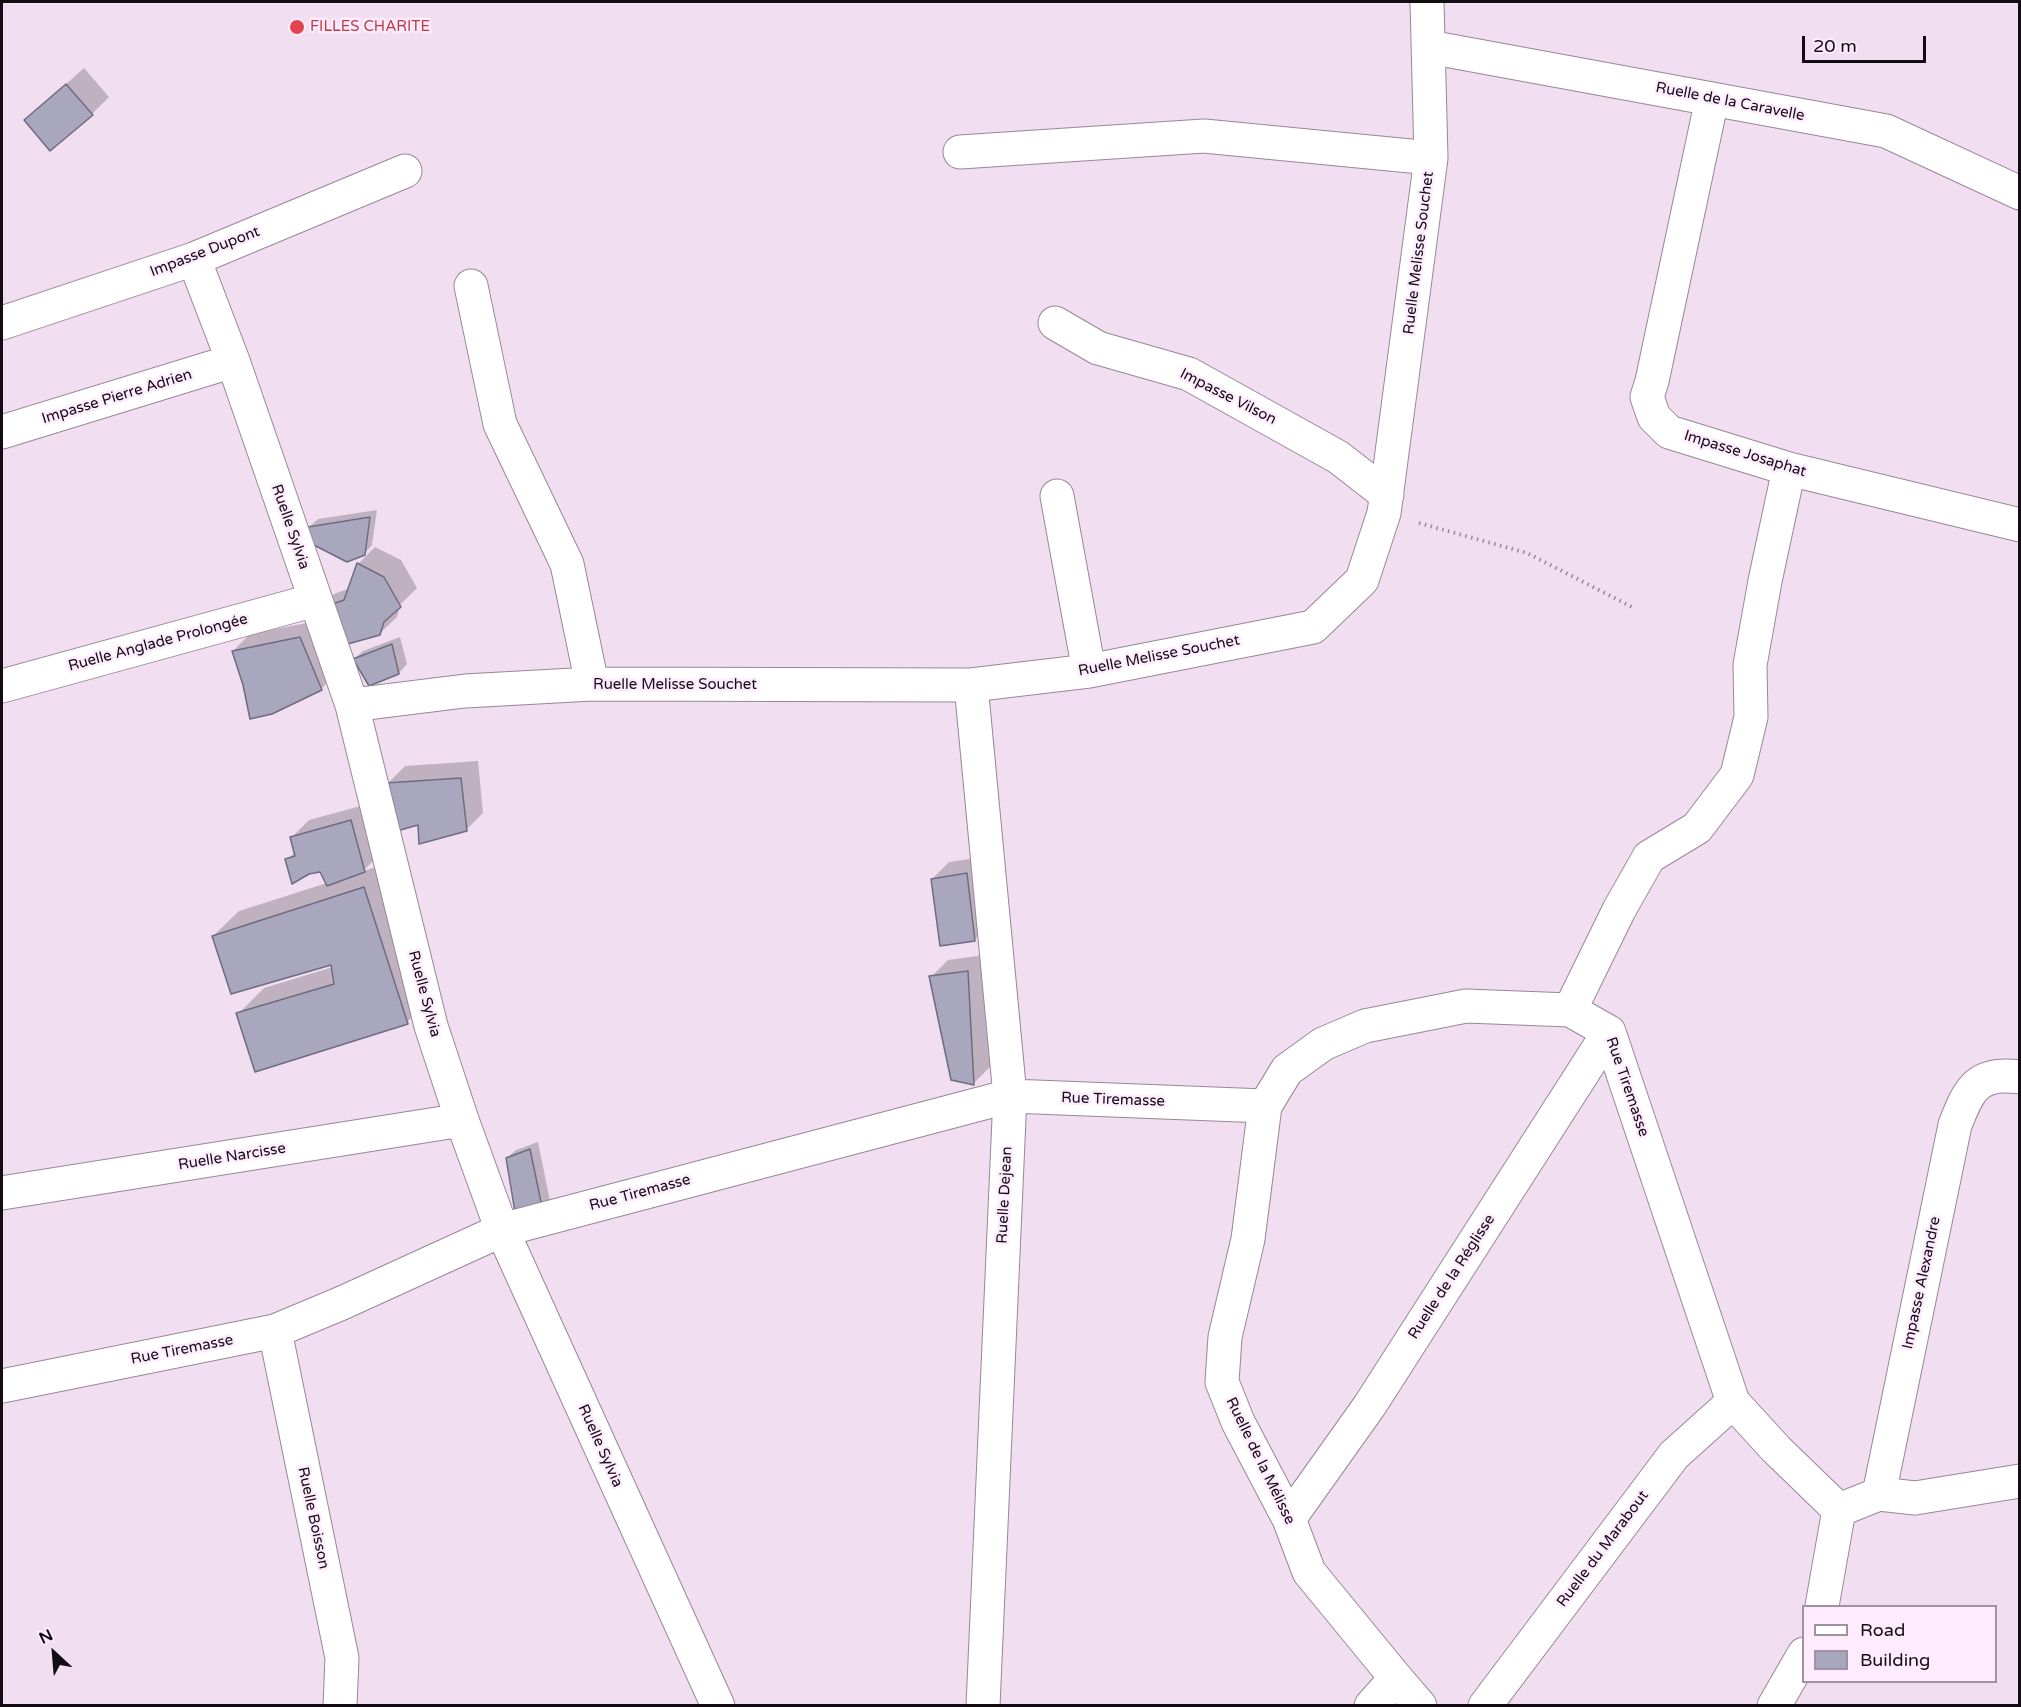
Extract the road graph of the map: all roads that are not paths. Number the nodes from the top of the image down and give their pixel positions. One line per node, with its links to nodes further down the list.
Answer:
1 (1427, 2): 2 (street, Ruelle Melisse Souchet)
2 (1429, 46): 3 (street, Ruelle de la Caravelle); 5 (street, Ruelle Melisse Souchet)
3 (1712, 99): 7 (street, Ruelle de la Caravelle); 14 (street, Impasse Josaphat)
4 (960, 152): 5 (street)
5 (1431, 158): 16 (street, Ruelle Melisse Souchet)
6 (405, 171): 8 (street, Impasse Dupont)
7 (2019, 193)
8 (194, 260): 10 (street, Impasse Dupont); 12 (street, Ruelle Sylvia)
9 (471, 286): 20 (street)
10 (2, 323)
11 (1055, 323): 16 (street, Impasse Vilson)
12 (233, 361): 13 (street, Impasse Pierre Adrien); 18 (street, Ruelle Sylvia)
13 (2, 432)
14 (1789, 469): 17 (street, Impasse Josaphat); 24 (street)
15 (1057, 496): 19 (street)
16 (1385, 504): 19 (street, Ruelle Melisse Souchet)
17 (2019, 525)
18 (315, 600): 22 (street, Ruelle Anglade Prolongée); 23 (street, Ruelle Sylvia)
19 (1089, 671): 21 (street, Ruelle Melisse Souchet)
20 (592, 684): 21 (street, Ruelle Melisse Souchet); 23 (street, Ruelle Melisse Souchet)
21 (971, 685): 27 (street, Ruelle Dejean)
22 (2, 686)
23 (352, 705): 29 (street, Ruelle Sylvia)
24 (1570, 1010): 25 (street, Rue Tiremasse); 28 (street, Rue Tiremasse)
25 (1609, 1032): 34 (street, Rue Tiremasse); 38 (street, Ruelle de la Réglisse)
26 (2019, 1077): 36 (street, Impasse Alexandre)
27 (1010, 1096): 28 (street, Rue Tiremasse); 31 (street, Rue Tiremasse); 45 (street, Ruelle Dejean)
28 (1265, 1106): 38 (street, Ruelle de la Mélisse)
29 (462, 1120): 30 (street, Ruelle Narcisse); 31 (street, Ruelle Sylvia)
30 (2, 1193)
31 (502, 1230): 32 (street, Rue Tiremasse); 43 (street, Ruelle Sylvia)
32 (275, 1331): 33 (street, Rue Tiremasse); 44 (street, Ruelle Boisson)
33 (2, 1386)
34 (1733, 1402): 37 (street, Rue Tiremasse); 48 (street, Ruelle du Marabout)
35 (2019, 1481): 36 (street)
36 (1879, 1494): 37 (street)
37 (1839, 1510): 39 (street)
38 (1289, 1519): 41 (street, Ruelle de la Mélisse)
39 (1822, 1605)
40 (1802, 1656): 42 (street)
41 (1396, 1678): 46 (street); 47 (street, Ruelle de la Mélisse)
42 (1780, 1702)
43 (709, 1703)
44 (340, 1706)
45 (983, 1706)
46 (1371, 1706)
47 (1420, 1706)
48 (1485, 1706)

